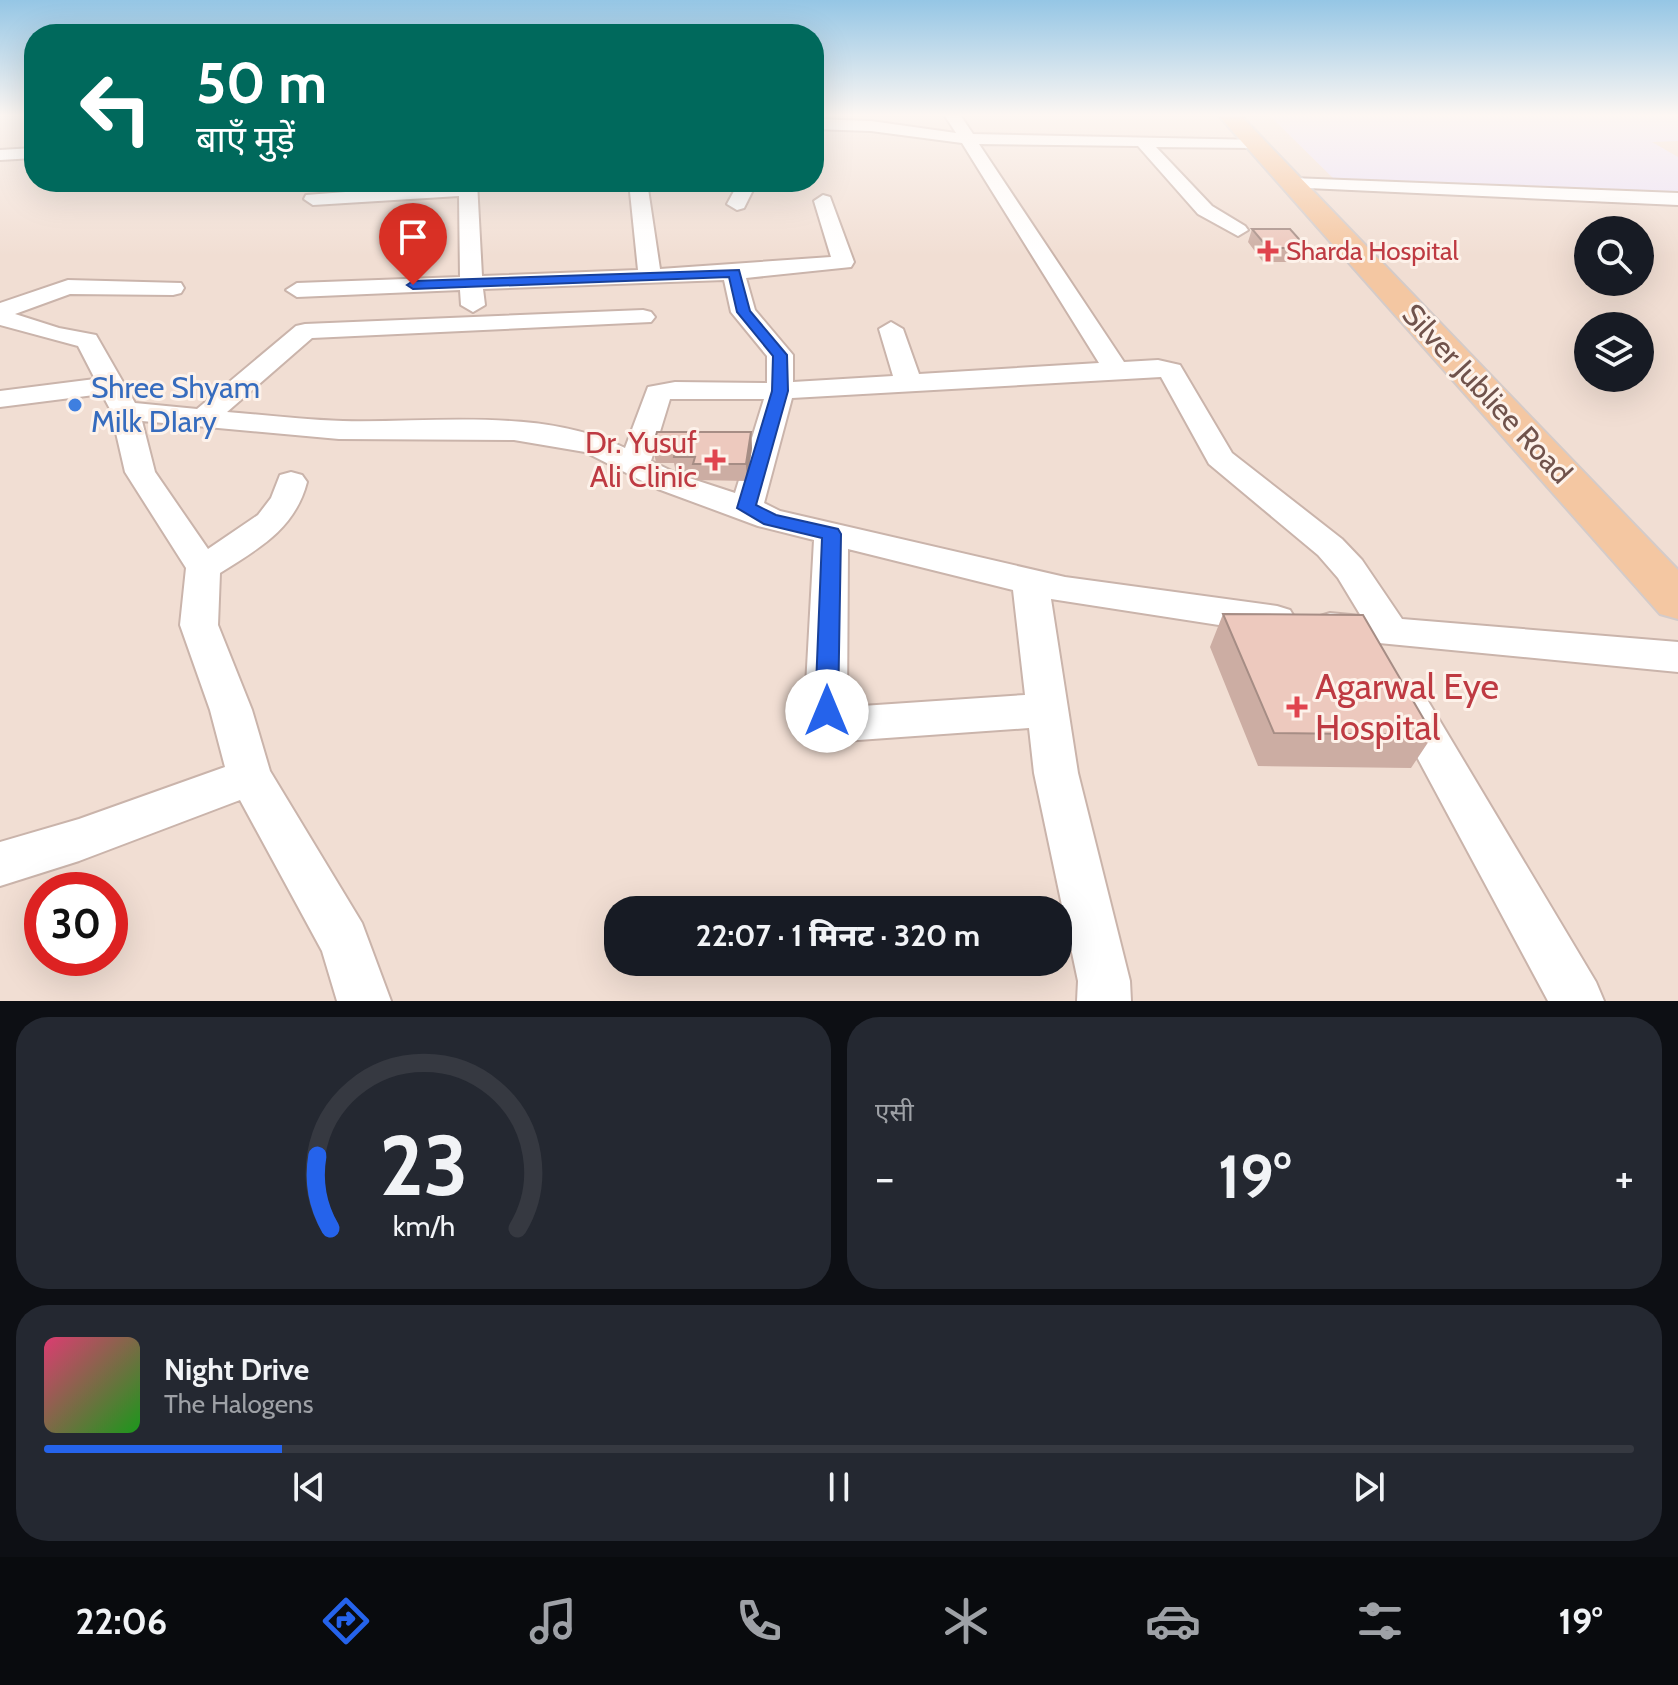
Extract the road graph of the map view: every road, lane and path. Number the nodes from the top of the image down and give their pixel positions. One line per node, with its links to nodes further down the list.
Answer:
1 (981, 163): 24 (street)
2 (1158, 163): 13 (street)
3 (1283, 163): 4 (main road, Silver Jubliee Road)
4 (1303, 184): 10 (street); 34 (main road); 37 (main road, Silver Jubliee Road)
5 (317, 192): 6 (street)
6 (396, 192)
7 (467, 192): 16 (street)
8 (639, 192): 15 (street)
9 (743, 192): 12 (street)
10 (1678, 199)
11 (823, 201): 14 (street)
12 (737, 204)
13 (1238, 230)
14 (734, 273): 15 (street); 26 (street)
15 (650, 276): 16 (street)
16 (471, 283): 18 (street); 22 (street)
17 (173, 288): 19 (street)
18 (297, 290)
19 (0, 311)
20 (0, 317): 27 (street)
21 (643, 317): 22 (street)
22 (475, 324): 29 (street)
23 (891, 329): 25 (street)
24 (1116, 370): 25 (street); 38 (street)
25 (909, 386): 26 (street)
26 (780, 391): 30 (street); 32 (street)
27 (118, 398): 28 (street); 29 (street); 35 (street)
28 (0, 399)
29 (204, 417): 30 (street)
30 (635, 465): 32 (street)
31 (291, 482): 35 (street)
32 (747, 508): 33 (street)
33 (831, 534): 36 (street); 40 (street)
34 (1678, 559)
35 (203, 568): 41 (street)
36 (1030, 581): 38 (street); 40 (street)
37 (1678, 601)
38 (1379, 631): 39 (street); 45 (street)
39 (1678, 657)
40 (1048, 710): 44 (street)
41 (250, 777): 42 (street); 43 (street)
42 (0, 864)
43 (364, 1001)
44 (1104, 1001)
45 (1577, 1001)

